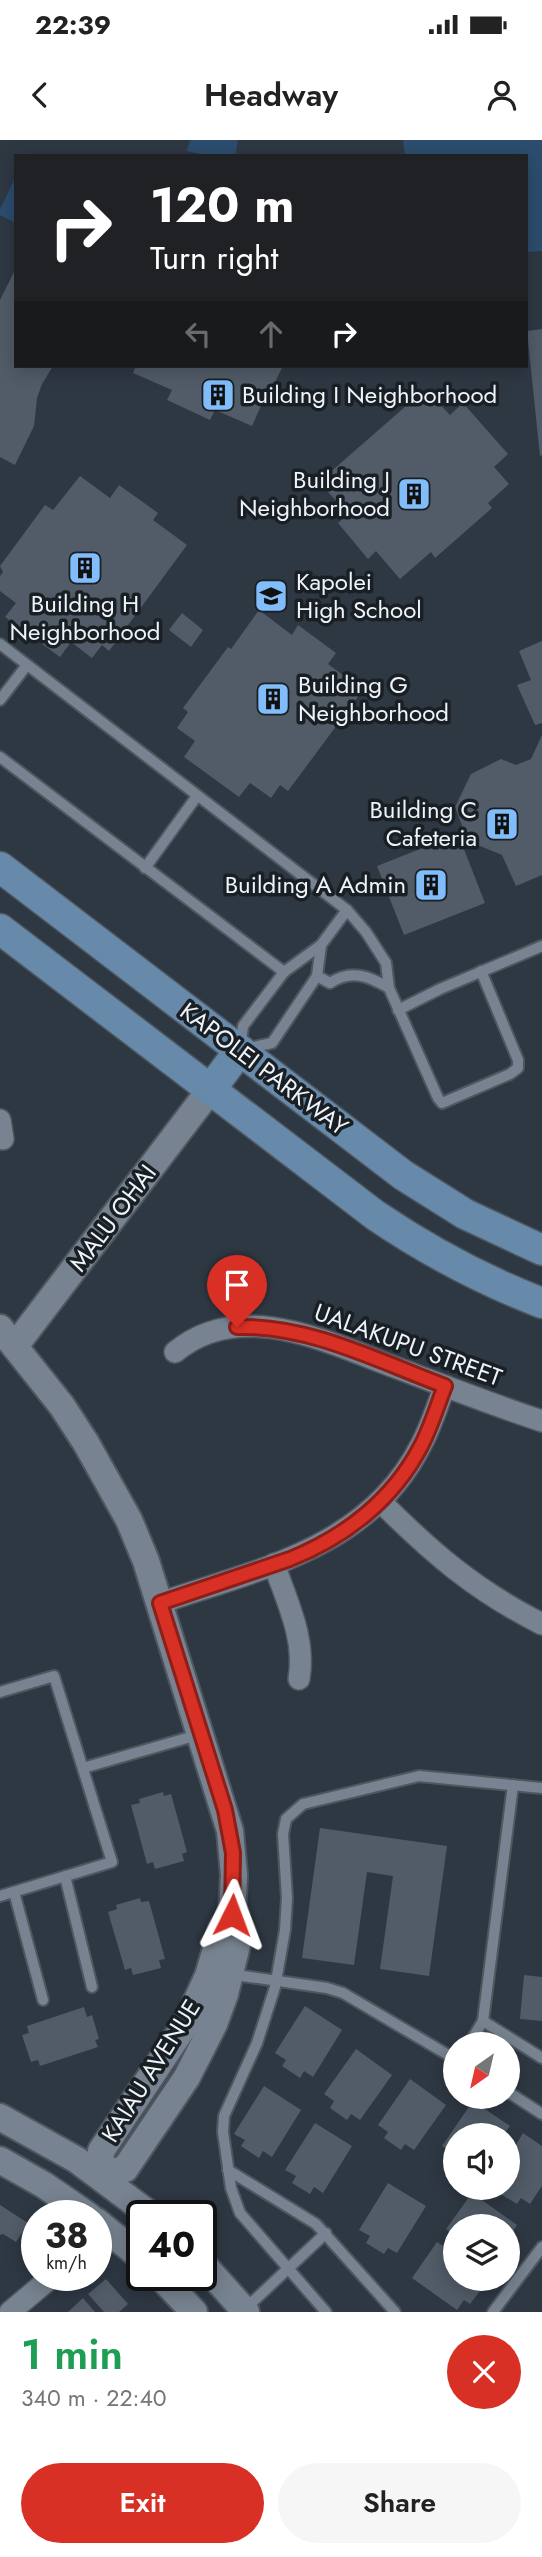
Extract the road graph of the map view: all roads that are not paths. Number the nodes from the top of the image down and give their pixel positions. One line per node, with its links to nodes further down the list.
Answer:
1 (0, 644): 2 (lane)
2 (27, 665): 3 (lane); 5 (lane)
3 (0, 700)
4 (0, 757): 7 (lane)
5 (197, 796): 7 (lane); 8 (lane)
6 (0, 867): 17 (main road, KAPOLEI PARKWAY)
7 (145, 868): 13 (lane)
8 (347, 910): 10 (lane); 15 (lane)
9 (0, 929): 18 (main road, KAPOLEI PARKWAY)
10 (320, 945): 13 (lane); 14 (lane)
11 (542, 946): 12 (lane)
12 (481, 971): 16 (lane); 16 (lane)
13 (284, 972): 17 (lane)
14 (317, 976): 15 (lane); 17 (lane)
15 (389, 988): 16 (lane)
16 (398, 1010)
17 (240, 1050): 18 (main road); 19 (main road, KAPOLEI PARKWAY)
18 (210, 1090): 20 (main road, KAPOLEI PARKWAY); 21 (street, MALU OHAI)
19 (542, 1250)
20 (542, 1303)
21 (8, 1337): 27 (street, KAIAU AVENUE)
22 (175, 1352): 23 (street, UALAKUPU STREET)
23 (445, 1386): 24 (street, UALAKUPU STREET); 25 (street)
24 (542, 1421)
25 (380, 1501): 26 (street); 28 (street)
26 (274, 1564): 27 (street); 29 (street)
27 (160, 1603): 31 (street, KAIAU AVENUE)
28 (542, 1624)
29 (299, 1679)
30 (0, 1692): 32 (lane)
31 (201, 1734): 32 (lane); 38 (street, KAIAU AVENUE)
32 (83, 1768): 35 (lane)
33 (513, 1786): 34 (lane); 39 (lane); 42 (lane)
34 (542, 1788)
35 (65, 1876): 36 (lane); 40 (lane)
36 (14, 1892): 37 (lane); 41 (lane)
37 (0, 1896)
38 (220, 1973): 39 (lane); 51 (street, KAIAU AVENUE)
39 (276, 1981): 44 (lane); 50 (lane)
40 (92, 1987)
41 (43, 2000)
42 (483, 2021): 43 (lane); 45 (lane)
43 (476, 2032)
44 (443, 2052)
45 (542, 2058)
46 (520, 2100): 47 (lane)
47 (542, 2114)
48 (0, 2117): 51 (street)
49 (0, 2160): 52 (street)
50 (228, 2170): 55 (lane); 59 (lane)
51 (100, 2175): 53 (street); 54 (street)
52 (64, 2200)
53 (92, 2200)
54 (132, 2200)
55 (326, 2233): 59 (lane); 67 (lane)
56 (112, 2234): 57 (street)
57 (126, 2245)
58 (542, 2247): 68 (lane)
59 (288, 2269): 63 (lane); 66 (lane)
60 (217, 2280): 63 (street)
61 (35, 2291): 64 (street)
62 (174, 2291): 65 (street)
63 (245, 2311)
64 (10, 2312)
65 (194, 2312)
66 (326, 2312)
67 (395, 2312)
68 (493, 2312)

